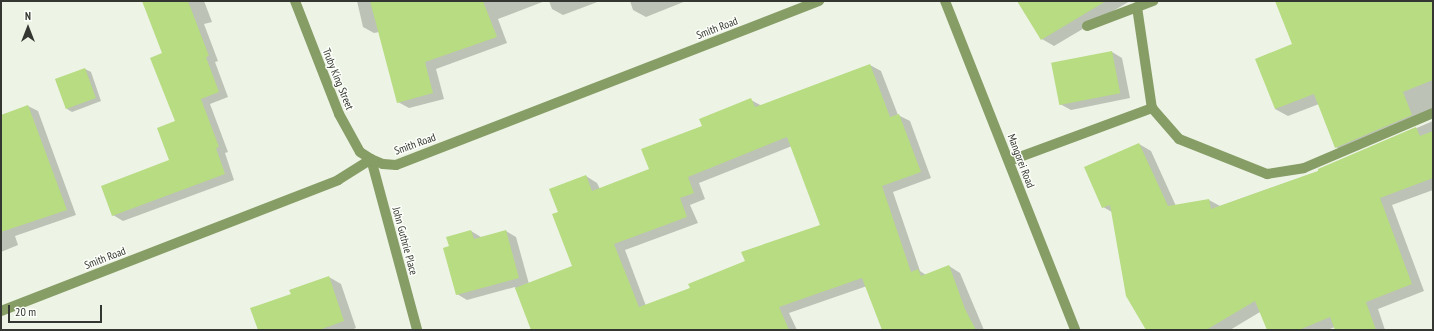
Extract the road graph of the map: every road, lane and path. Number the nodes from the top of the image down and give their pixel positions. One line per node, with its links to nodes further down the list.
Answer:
1 (295, 1): 9 (street, Truby King Street)
2 (819, 1): 9 (street, Smith Road)
3 (945, 1): 10 (street, Mangorei Road)
4 (1153, 1): 5 (street)
5 (1138, 7): 6 (street); 7 (street)
6 (1087, 26)
7 (1152, 108): 8 (street); 10 (street)
8 (1433, 113)
9 (370, 159): 11 (street, Smith Road); 12 (street, John Guthrie Place)
10 (1009, 161): 13 (street, Mangorei Road)
11 (1, 311)
12 (417, 330)
13 (1075, 330)

